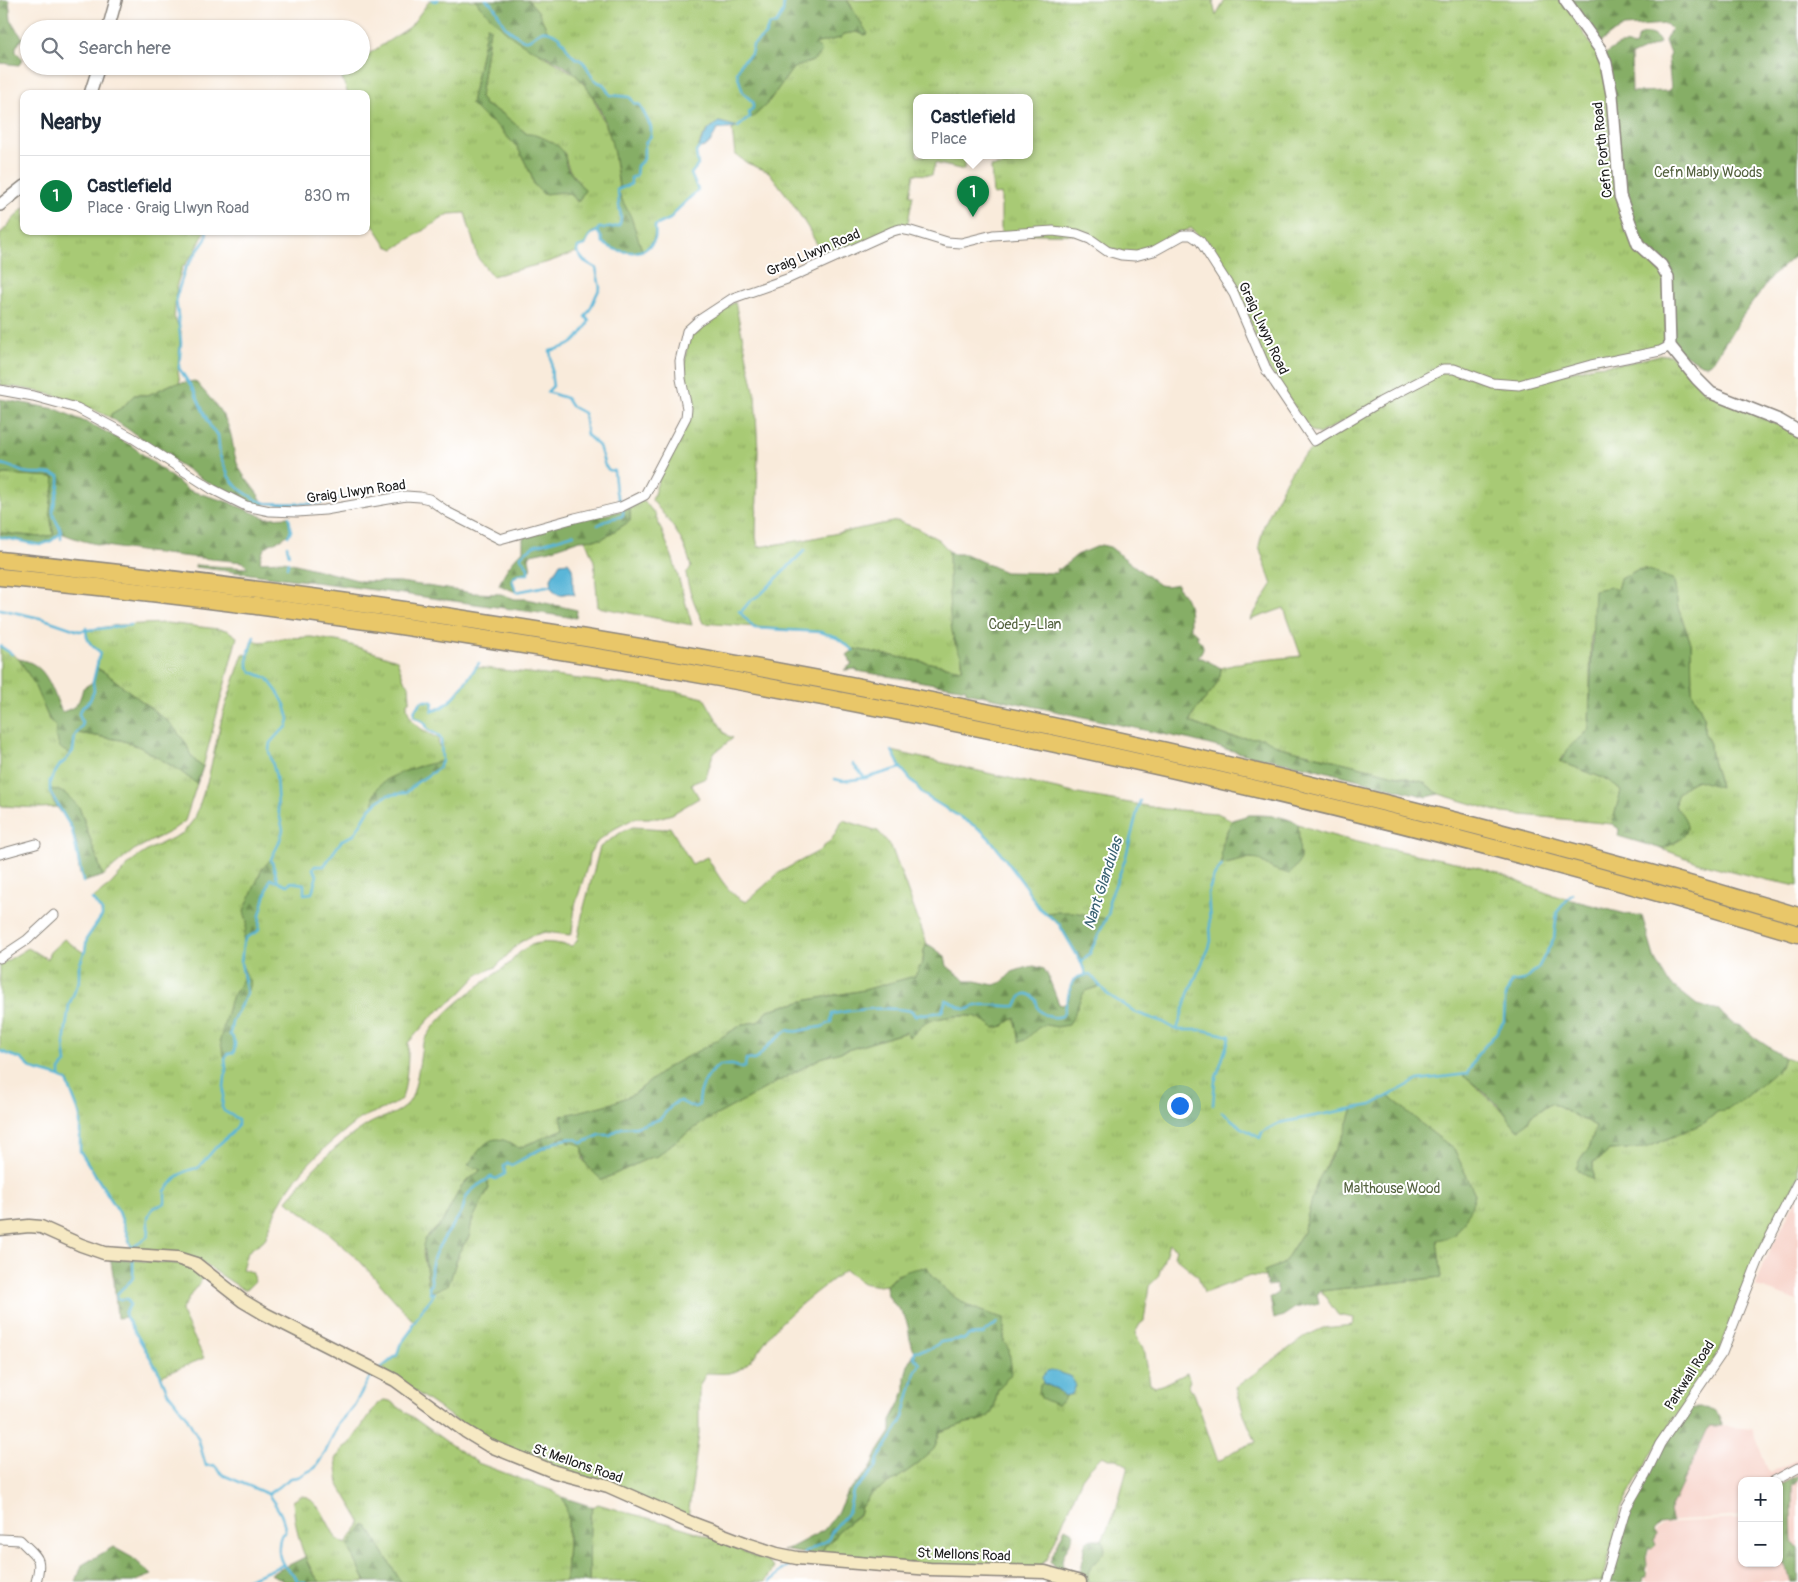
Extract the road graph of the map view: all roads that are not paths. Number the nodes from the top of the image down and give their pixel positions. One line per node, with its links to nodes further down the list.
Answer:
1 (116, 0): 3 (street)
2 (1565, 0): 8 (street, Cefn Porth Road)
3 (110, 20)
4 (96, 75): 5 (street)
5 (91, 90)
6 (20, 189): 7 (street)
7 (0, 205)
8 (1670, 346): 9 (street, Graig Llwyn Road); 10 (street)
9 (0, 390)
10 (1798, 431)
11 (0, 560): 16 (highway)
12 (0, 577): 17 (highway)
13 (36, 844): 14 (street)
14 (0, 854)
15 (54, 915): 18 (street)
16 (1798, 916)
17 (1798, 934)
18 (0, 958)
19 (1798, 1182): 26 (street, Parkwall Road)
20 (0, 1229): 25 (main road, St Mellons Road)
21 (1798, 1468): 22 (street)
22 (1781, 1477)
23 (0, 1539): 24 (street)
24 (36, 1582)
25 (1080, 1582)
26 (1604, 1582)

